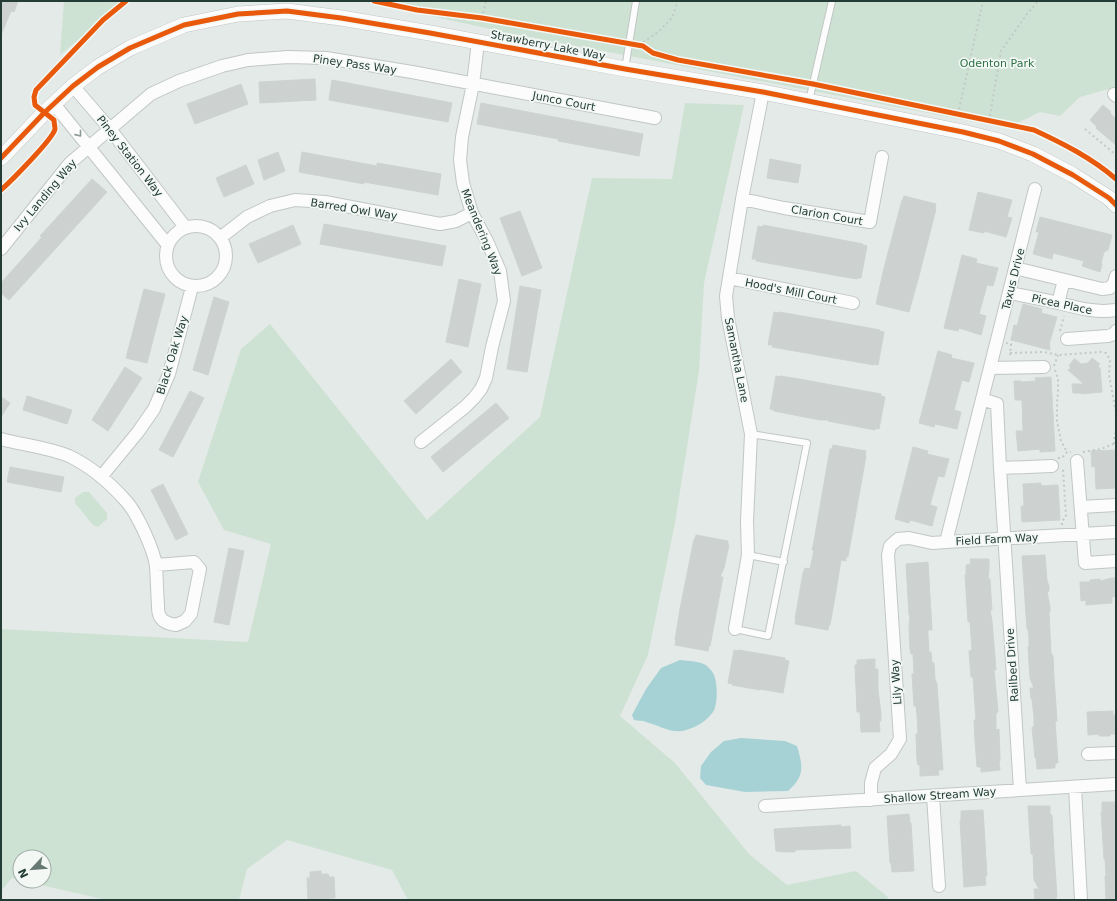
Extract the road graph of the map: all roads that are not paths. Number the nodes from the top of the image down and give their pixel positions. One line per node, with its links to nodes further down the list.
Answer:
1 (636, 1): 4 (lane)
2 (832, 1): 8 (lane)
3 (478, 42): 4 (street, Strawberry Lake Way); 5 (street, Meandering Way); 6 (street, Strawberry Lake Way)
4 (625, 69): 7 (street, Strawberry Lake Way)
5 (473, 84): 10 (street, Junco Court); 11 (street, Piney Pass Way); 18 (street, Meandering Way)
6 (73, 86): 9 (street, Strawberry Lake Way); 11 (street, Piney Station Way)
7 (763, 92): 8 (street, Strawberry Lake Way); 16 (street, Samantha Lane)
8 (809, 101): 17 (street, Strawberry Lake Way)
9 (54, 104): 12 (street, one-way to 12); 14 (street, Strawberry Lake Way)
10 (655, 118)
11 (110, 129): 12 (street, Ivy Landing Way); 19 (street, Piney Station Way)
12 (89, 147): 21 (street); 22 (street, Ivy Landing Way)
13 (882, 157): 16 (street, Clarion Court)
14 (1, 158)
15 (1035, 189): 23 (street, Taxus Drive)
16 (742, 199): 25 (street, Samantha Lane)
17 (1116, 205)
18 (472, 213): 20 (street, Barred Owl Way); 39 (street, Meandering Way)
19 (185, 227): 20 (street); 21 (street)
20 (220, 238): 27 (street)
21 (167, 244): 27 (street)
22 (1, 249)
23 (1015, 268): 26 (street); 28 (street, Taxus Drive)
24 (1116, 276): 26 (street)
25 (729, 278): 29 (street, Hood's Mill Court); 37 (street, Samantha Lane)
26 (1064, 280): 30 (street)
27 (192, 287): 43 (street, Black Oak Way)
28 (1009, 293): 30 (street, Picea Place); 35 (street, Taxus Drive)
29 (853, 303)
30 (1058, 303): 31 (street, Picea Place)
31 (1116, 312)
32 (1116, 331): 33 (street)
33 (1067, 339)
34 (1044, 367): 35 (street)
35 (990, 368): 36 (street, Taxus Drive)
36 (982, 399): 42 (street, Railbed Drive); 49 (street, Taxus Drive)
37 (751, 434): 50 (street, Samantha Lane); 53 (lane)
38 (1, 439): 43 (street)
39 (421, 442)
40 (1077, 461): 45 (street)
41 (1052, 466): 42 (street)
42 (1000, 468): 48 (street, Railbed Drive)
43 (102, 477): 54 (street)
44 (1116, 505): 45 (street)
45 (1081, 507): 47 (street)
46 (1116, 532): 47 (street, Field Farm Way)
47 (1082, 534): 48 (street, Field Farm Way); 52 (street)
48 (1004, 539): 49 (street, Field Farm Way); 60 (street, Railbed Drive)
49 (946, 542): 51 (street, Field Farm Way)
50 (748, 555): 53 (lane); 55 (street, Samantha Lane)
51 (888, 555): 62 (street, Lily Way)
52 (1116, 561)
53 (784, 562): 55 (lane)
54 (156, 565): 54 (street)
55 (735, 629)
56 (1116, 753): 57 (street)
57 (1088, 754)
58 (1116, 784): 59 (street, Shallow Stream Way)
59 (1075, 787): 60 (street, Shallow Stream Way); 65 (street)
60 (1020, 790): 61 (street, Shallow Stream Way)
61 (933, 796): 62 (street, Shallow Stream Way); 64 (street)
62 (871, 800): 63 (street, Shallow Stream Way)
63 (765, 806)
64 (939, 886)
65 (1081, 900)

